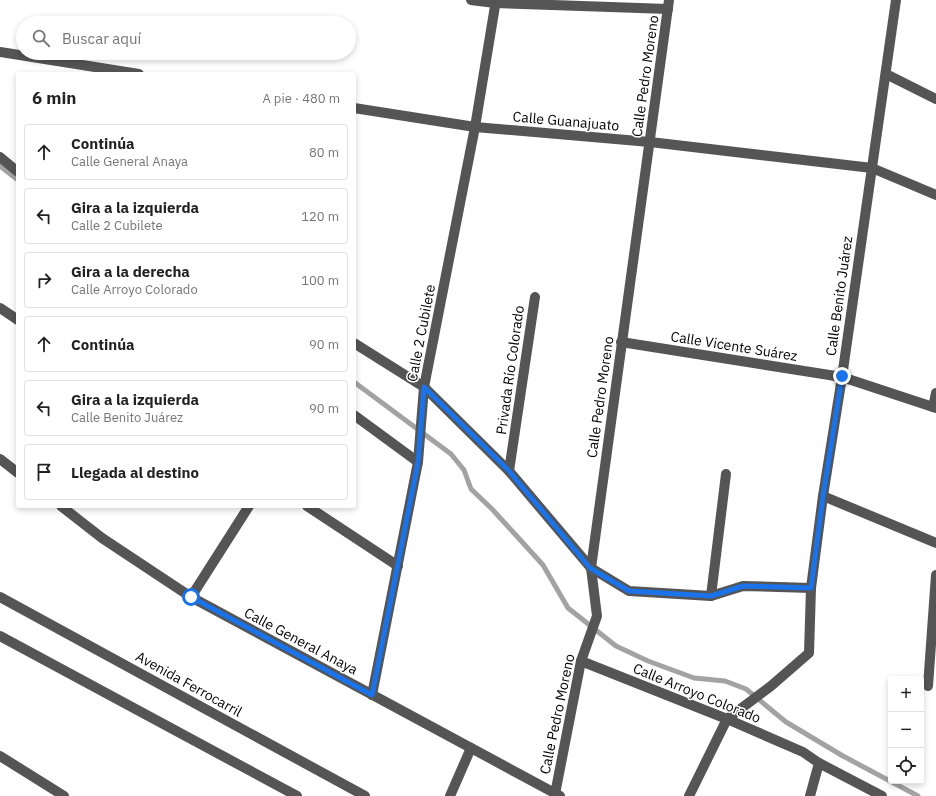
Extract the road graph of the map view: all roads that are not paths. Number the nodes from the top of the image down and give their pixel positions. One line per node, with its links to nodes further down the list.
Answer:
1 (471, 0): 3 (street)
2 (896, 0): 9 (street, Calle Benito Juárez)
3 (496, 2): 4 (street); 12 (street, Calle 2 Cubilete)
4 (669, 5): 13 (street, Calle Pedro Moreno)
5 (0, 52): 6 (street)
6 (16, 55)
7 (51, 60): 8 (street)
8 (126, 72)
9 (886, 74): 10 (street); 15 (street, Calle Benito Juárez)
10 (936, 99)
11 (356, 108): 12 (street, Calle Guanajuato)
12 (475, 127): 13 (street, Calle Guanajuato); 24 (street, Calle 2 Cubilete)
13 (650, 142): 15 (street, Calle Guanajuato); 21 (street, Calle Pedro Moreno)
14 (0, 157): 16 (street)
15 (872, 168): 17 (street, Calle Guanajuato); 23 (street, Calle Benito Juárez)
16 (16, 170)
17 (936, 195)
18 (535, 297): 31 (street, Privada Río Colorado)
19 (0, 308): 20 (street)
20 (16, 319)
21 (621, 342): 23 (street, Calle Vicente Suárez); 39 (street, Calle Pedro Moreno)
22 (356, 344): 24 (street)
23 (842, 376): 26 (street, Calle Vicente Suárez); 33 (street, Calle Benito Juárez)
24 (424, 387): 29 (street, Calle 2 Cubilete); 31 (street)
25 (936, 393): 26 (street)
26 (935, 407)
27 (356, 416): 29 (street)
28 (0, 459): 30 (street)
29 (418, 462): 38 (street, Calle 2 Cubilete)
30 (16, 471)
31 (509, 471): 39 (street)
32 (726, 474): 43 (street)
33 (823, 496): 37 (street); 41 (street, Calle Benito Juárez)
34 (63, 508): 44 (street, Calle General Anaya)
35 (248, 508): 44 (street)
36 (310, 508): 38 (street)
37 (936, 543)
38 (398, 566): 48 (street, Calle 2 Cubilete)
39 (590, 568): 43 (street); 46 (street, Calle Pedro Moreno)
40 (936, 575): 47 (street)
41 (811, 588): 43 (street); 49 (street, Calle Benito Juárez)
42 (0, 596): 56 (street, Avenida Ferrocarril)
43 (711, 596)
44 (191, 597): 48 (street, Calle General Anaya)
45 (0, 636): 55 (street)
46 (581, 660): 49 (street, Calle Arroyo Colorado); 53 (street, Calle Pedro Moreno)
47 (928, 686)
48 (372, 695): 50 (street, Calle General Anaya)
49 (727, 719): 52 (street, Calle Arroyo Colorado); 58 (street)
50 (471, 748): 53 (street, Calle General Anaya); 57 (street)
51 (0, 756): 54 (street)
52 (819, 763): 59 (street); 60 (street)
53 (557, 795)
54 (64, 796)
55 (297, 796)
56 (365, 796)
57 (450, 796)
58 (689, 796)
59 (810, 796)
60 (882, 796)

